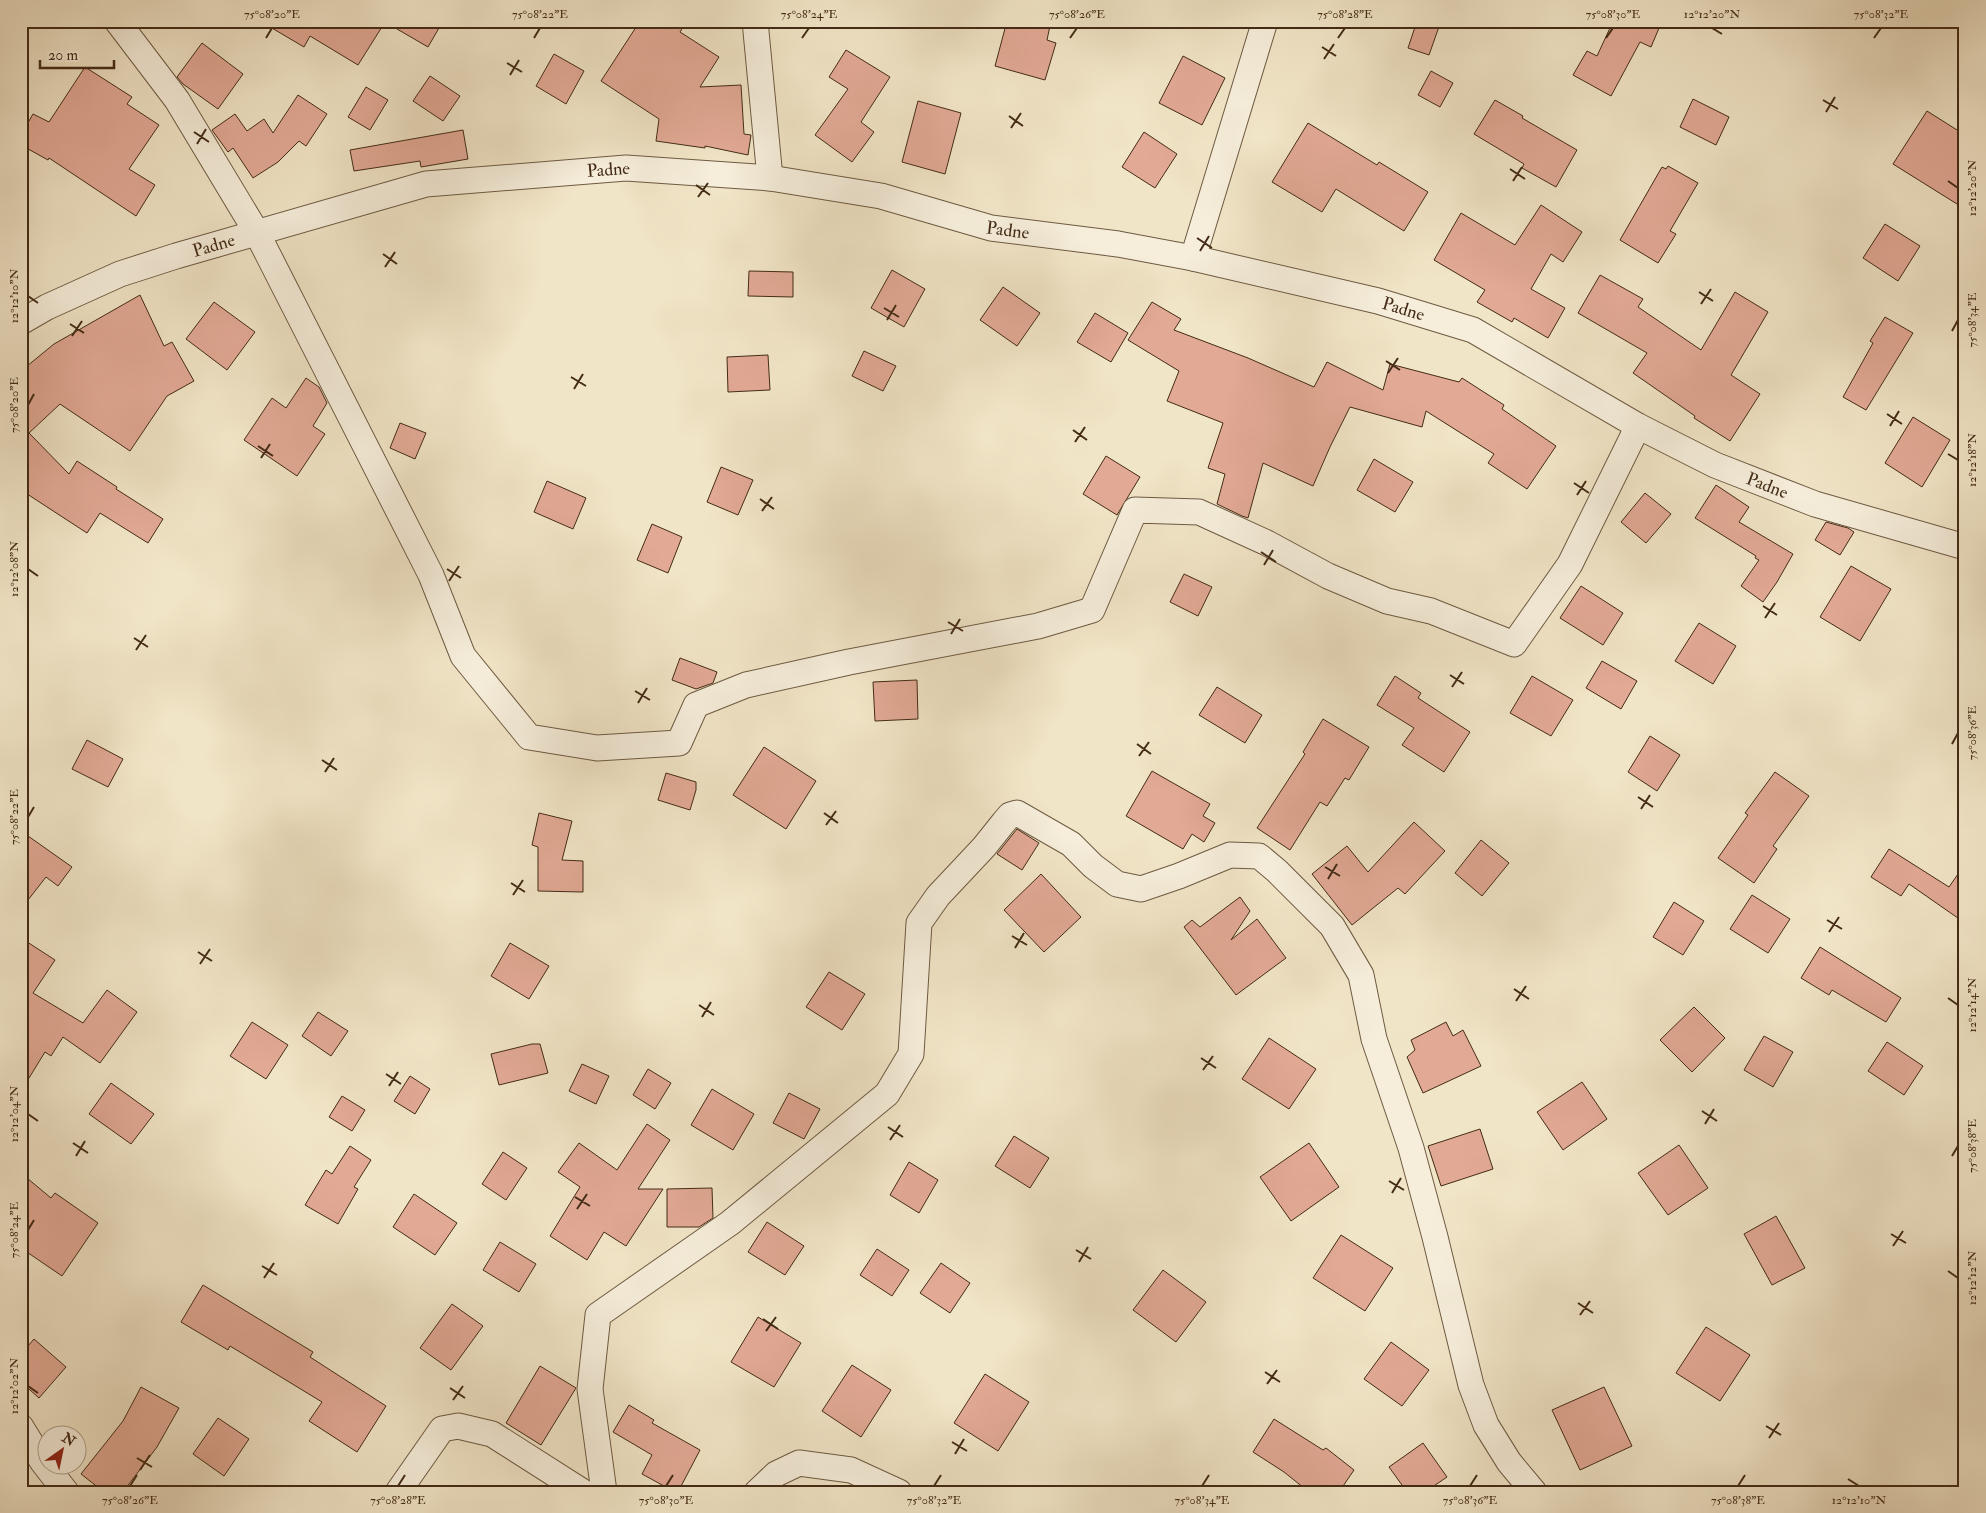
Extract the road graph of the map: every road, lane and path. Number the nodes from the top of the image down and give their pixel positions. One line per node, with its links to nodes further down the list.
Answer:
1 (117, 21): 5 (street)
2 (755, 21): 4 (street)
3 (1265, 21): 6 (street)
4 (770, 178): 5 (street, Padne); 6 (street, Padne)
5 (257, 233): 7 (street, Padne); 8 (street)
6 (1193, 258): 8 (street, Padne)
7 (21, 322)
8 (1638, 426): 9 (street, Padne)
9 (1965, 546)
10 (21, 1427): 11 (street)
11 (66, 1492)
12 (398, 1492): 13 (street)
13 (583, 1492)
14 (604, 1492): 17 (street)
15 (757, 1492): 16 (street)
16 (899, 1492)
17 (1534, 1492)

